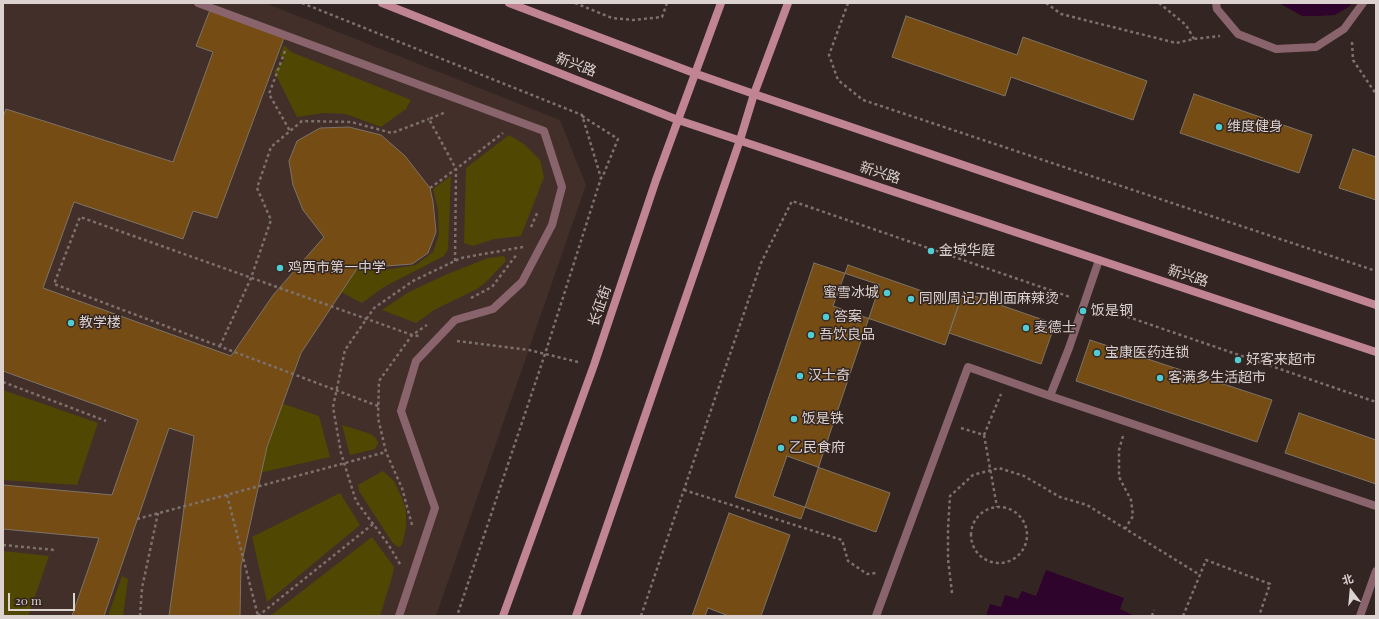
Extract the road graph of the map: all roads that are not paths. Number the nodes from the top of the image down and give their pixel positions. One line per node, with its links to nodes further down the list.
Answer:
1 (198, 3): 18 (street)
2 (382, 3): 10 (main road, 新兴路)
3 (509, 3): 8 (main road)
4 (720, 3): 8 (main road, 长征街)
5 (788, 3): 9 (main road)
6 (1216, 3): 7 (street)
7 (1363, 3)
8 (694, 73): 9 (main road); 10 (main road, 长征街)
9 (754, 94): 11 (main road); 13 (main road)
10 (678, 120): 11 (main road, 新兴路); 19 (main road, 长征街)
11 (740, 140): 12 (main road, 新兴路); 20 (main road)
12 (1098, 260): 14 (main road, 新兴路); 15 (street)
13 (1376, 305)
14 (1376, 352)
15 (1050, 396): 16 (street); 21 (street)
16 (1376, 506)
17 (1376, 571): 22 (street)
18 (399, 616)
19 (503, 616)
20 (576, 616)
21 (876, 616)
22 (1360, 616)

